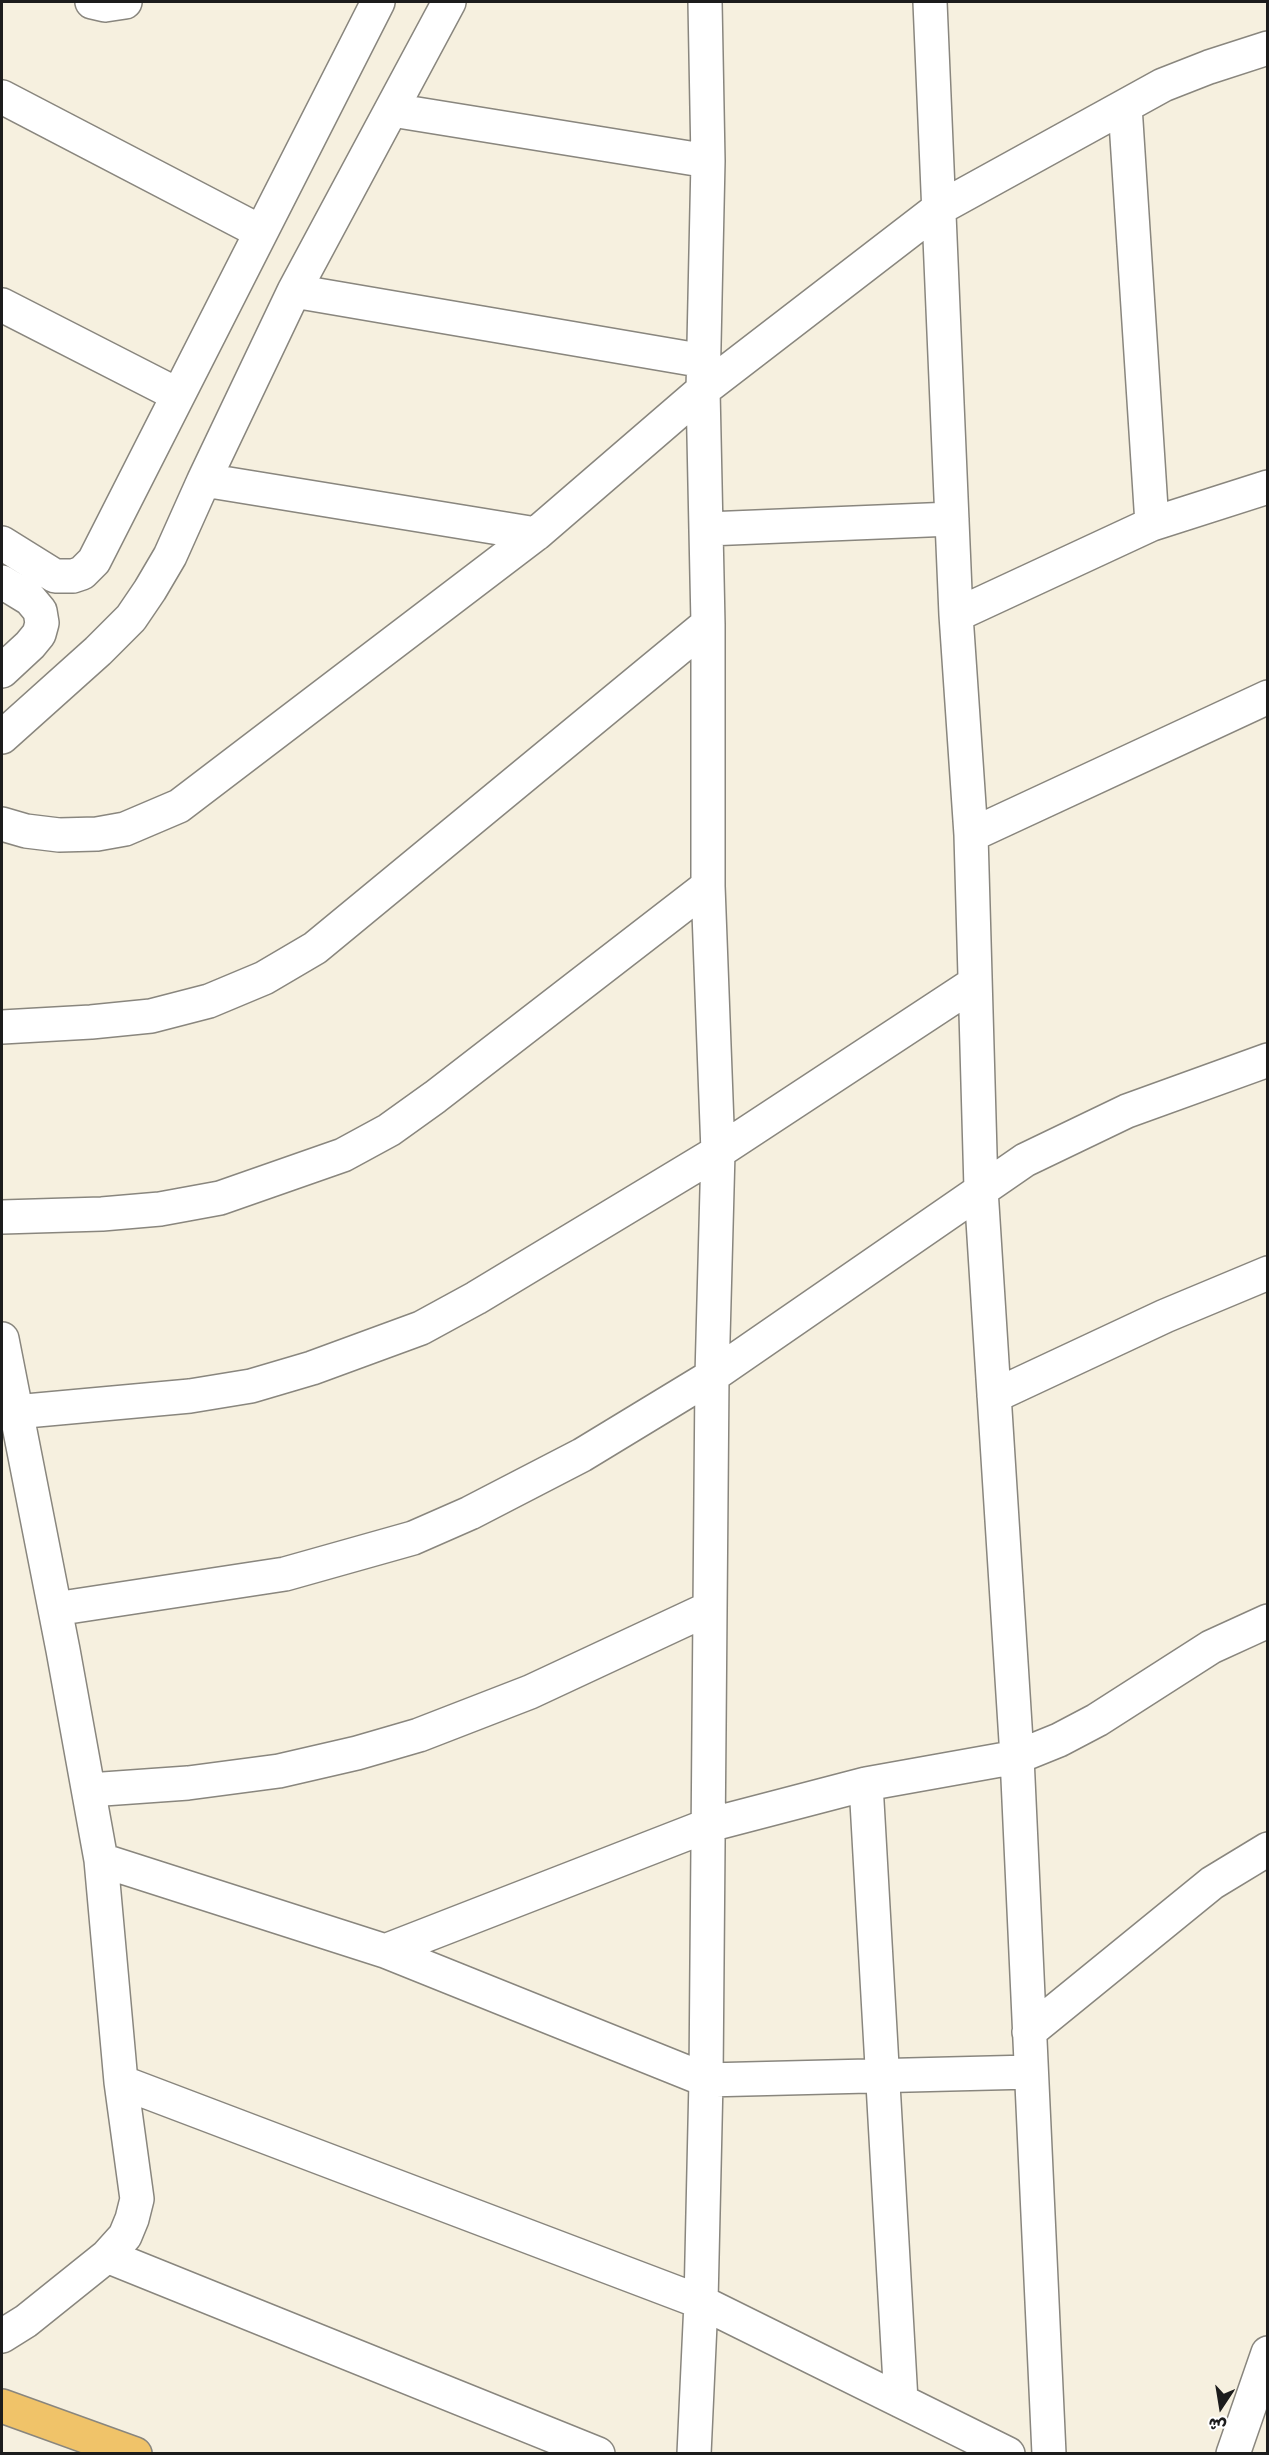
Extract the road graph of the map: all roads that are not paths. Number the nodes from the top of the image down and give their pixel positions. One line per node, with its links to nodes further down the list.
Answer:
1 (92, 2): 2 (street)
2 (125, 2)
3 (378, 2): 13 (street)
4 (449, 2): 10 (street)
5 (705, 2): 11 (street)
6 (930, 2): 12 (street)
7 (1268, 48): 9 (street)
8 (2, 97): 13 (street)
9 (1125, 106): 12 (street); 21 (street)
10 (392, 110): 11 (street); 14 (street)
11 (708, 161): 16 (street)
12 (938, 209): 16 (street); 20 (street)
13 (261, 232): 17 (street)
14 (294, 291): 16 (street); 18 (street)
15 (2, 305): 17 (street)
16 (703, 375): 22 (street); 23 (street)
17 (178, 395): 24 (street)
18 (204, 480): 23 (street); 30 (street)
19 (1268, 487): 21 (street)
20 (952, 519): 22 (street); 26 (street)
21 (1152, 524): 26 (street)
22 (707, 529): 27 (street)
23 (536, 534): 31 (street)
24 (2, 543)
25 (2, 582): 28 (street)
26 (956, 615): 32 (street)
27 (708, 624): 33 (street); 35 (street)
28 (2, 670)
29 (1268, 697): 32 (street)
30 (2, 737)
31 (2, 824)
32 (971, 835): 34 (street)
33 (708, 886): 37 (street); 39 (street)
34 (975, 983): 37 (street); 38 (street)
35 (2, 1027)
36 (1268, 1060): 38 (street)
37 (718, 1152): 42 (street); 44 (street)
38 (981, 1189): 42 (street); 43 (street)
39 (2, 1217)
40 (1268, 1273): 43 (street)
41 (2, 1339): 44 (street)
42 (712, 1376): 45 (street); 46 (street)
43 (994, 1396): 48 (street)
44 (15, 1412): 46 (street)
45 (710, 1608): 50 (street); 51 (street)
46 (56, 1609): 50 (street)
47 (1268, 1621): 48 (street)
48 (1017, 1757): 49 (street); 55 (street)
49 (866, 1784): 51 (street); 57 (street)
50 (89, 1790): 53 (street)
51 (709, 1825): 54 (street); 58 (street)
52 (1268, 1849): 55 (street)
53 (101, 1860): 54 (street); 59 (street)
54 (384, 1951): 58 (street)
55 (1029, 2032): 56 (street)
56 (1031, 2072): 57 (street); 70 (street)
57 (884, 2075): 58 (street); 64 (street)
58 (706, 2080): 61 (street)
59 (121, 2082): 60 (street); 61 (street)
60 (107, 2256): 62 (street); 67 (street)
61 (701, 2302): 64 (street); 68 (street)
62 (2, 2336)
63 (1268, 2353): 71 (street)
64 (901, 2401): 69 (street)
65 (2, 2406): 66 (highway)
66 (135, 2454)
67 (598, 2454)
68 (694, 2454)
69 (1008, 2454)
70 (1049, 2454)
71 (1233, 2454)

